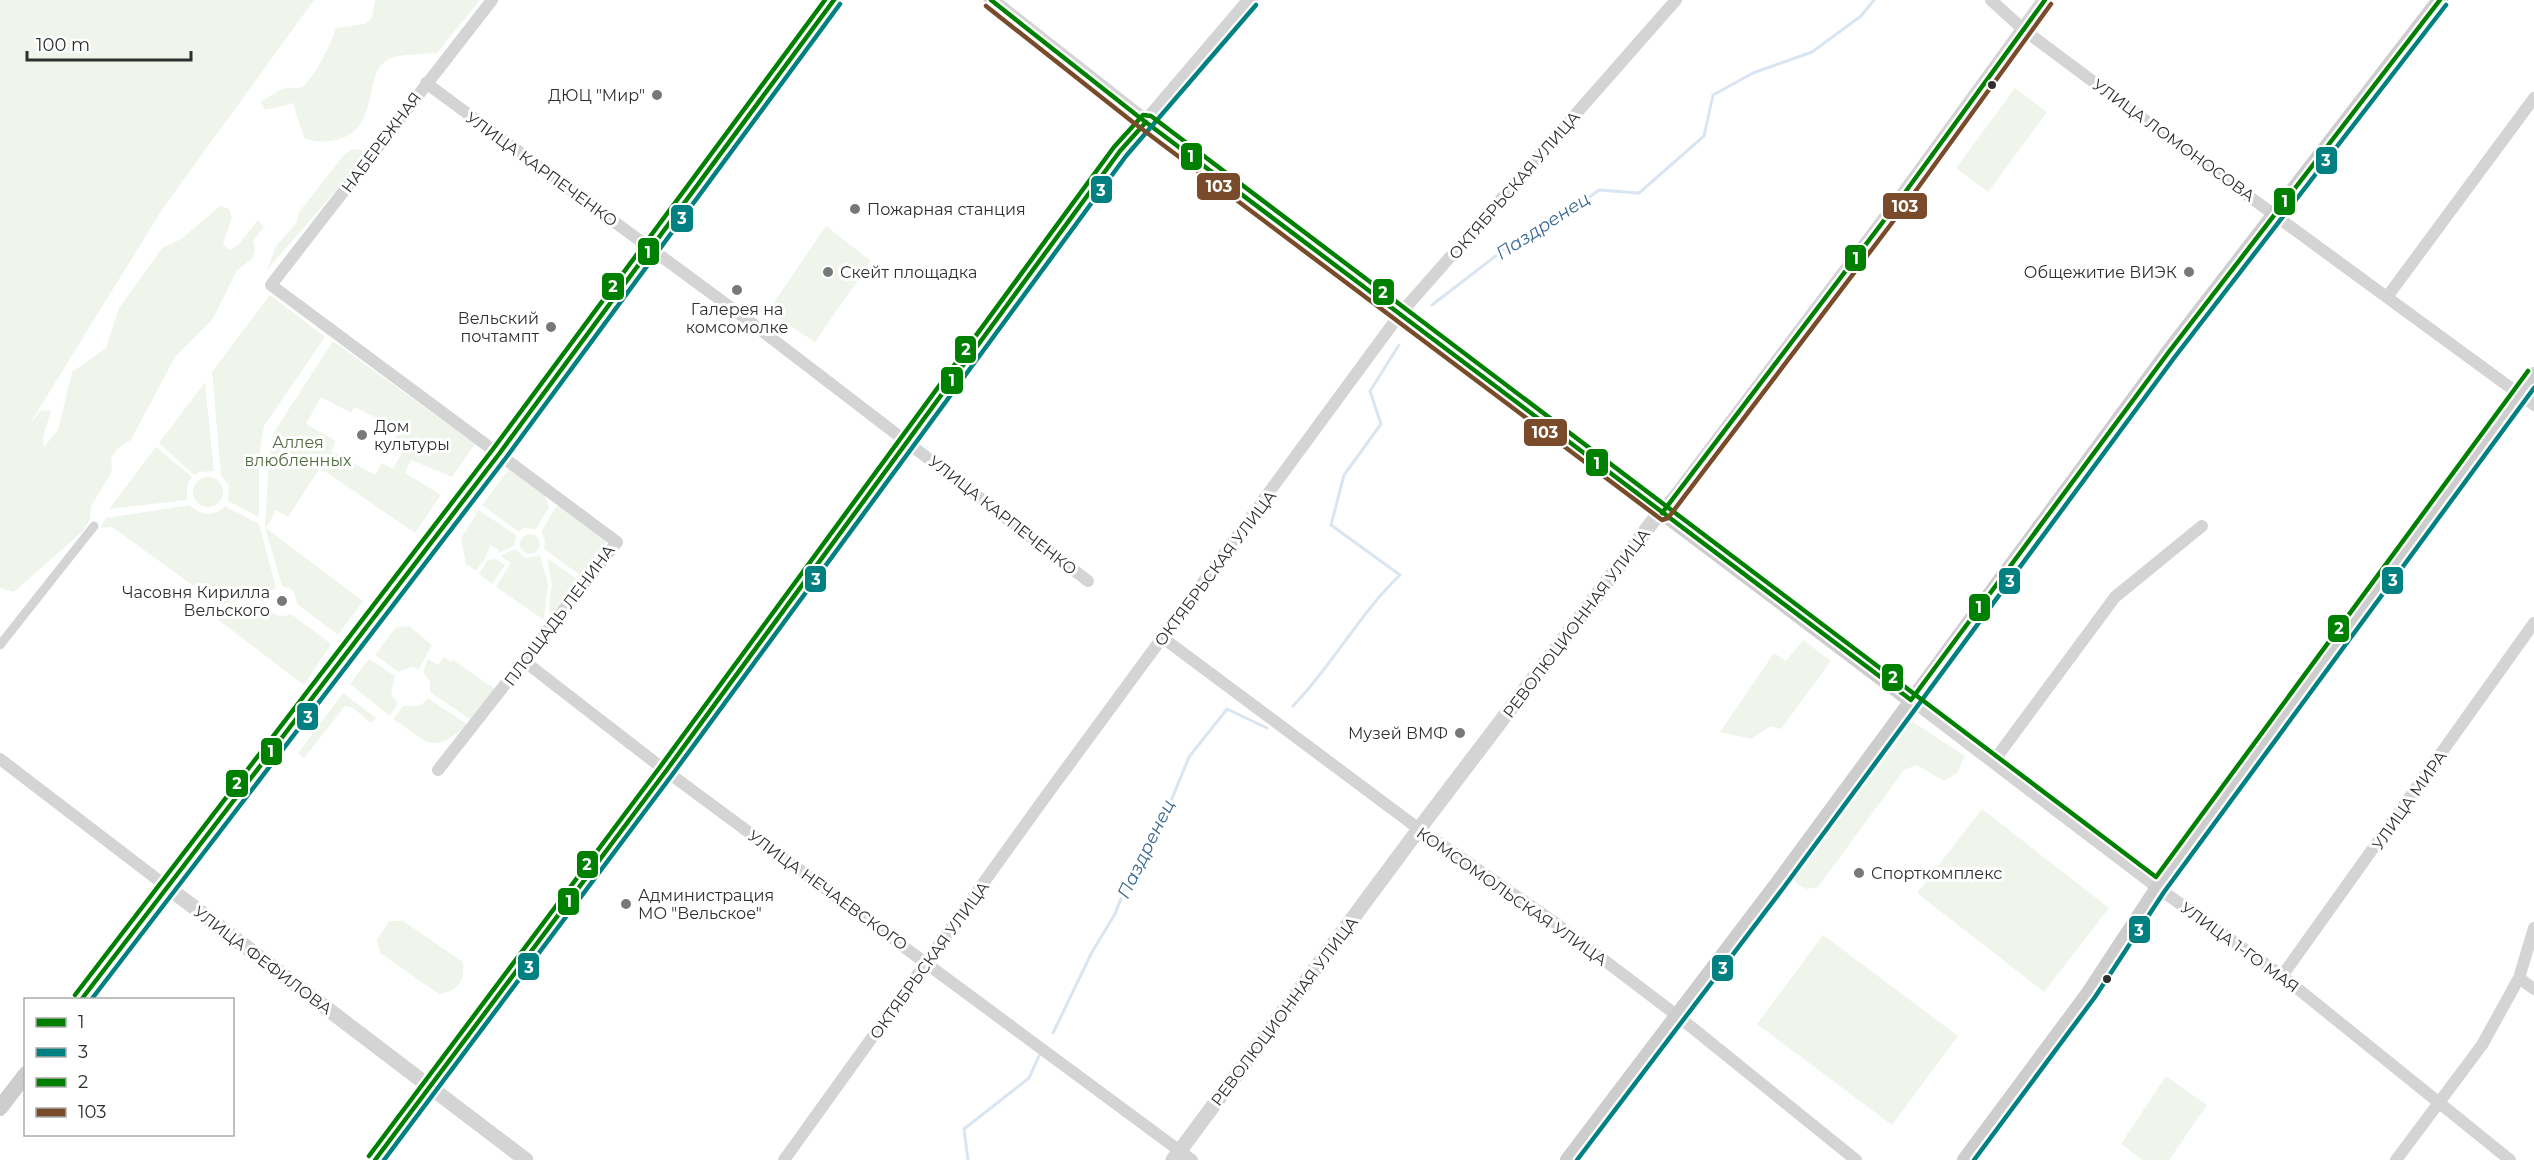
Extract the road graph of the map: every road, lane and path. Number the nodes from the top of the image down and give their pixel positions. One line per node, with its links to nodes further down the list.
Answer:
1 (492, 0): 10 (street, НАБЕРЕЖНАЯ)
2 (834, 0): 14 (main road)
3 (990, 0): 12 (street, УЛИЦА 1-ГО МАЯ)
4 (1250, 0): 12 (street)
5 (1676, 0): 17 (street, ОКТЯБРЬСКАЯ УЛИЦА)
6 (1991, 0): 9 (street, УЛИЦА ЛОМОНОСОВА)
7 (2045, 0): 9 (street, РЕВОЛЮЦИОННАЯ УЛИЦА)
8 (2440, 0): 13 (main road)
9 (2024, 30): 13 (street, УЛИЦА ЛОМОНОСОВА); 23 (street, РЕВОЛЮЦИОННАЯ УЛИЦА)
10 (426, 83): 14 (street, УЛИЦА КАРПЕЧЕНКО); 15 (street, НАБЕРЕЖНАЯ)
11 (2534, 98): 16 (street)
12 (1146, 122): 17 (main road, УЛИЦА 1-ГО МАЯ); 21 (main road)
13 (2274, 214): 16 (street, УЛИЦА ЛОМОНОСОВА); 31 (main road)
14 (650, 248): 21 (street, УЛИЦА КАРПЕЧЕНКО); 22 (main road)
15 (272, 285): 22 (street, ПЛОЩАДЬ ЛЕНИНА)
16 (2388, 297): 19 (street, УЛИЦА ЛОМОНОСОВА)
17 (1400, 314): 23 (main road, УЛИЦА 1-ГО МАЯ); 28 (street, ОКТЯБРЬСКАЯ УЛИЦА)
18 (2534, 375): 19 (main road)
19 (2520, 394): 20 (street, УЛИЦА ЛОМОНОСОВА); 38 (main road)
20 (2534, 405)
21 (908, 441): 26 (street, УЛИЦА КАРПЕЧЕНКО); 35 (main road)
22 (499, 454): 30 (street, ПЛОЩАДЬ ЛЕНИНА); 37 (main road)
23 (1662, 513): 31 (main road, УЛИЦА 1-ГО МАЯ); 36 (street, РЕВОЛЮЦИОННАЯ УЛИЦА)
24 (94, 526): 29 (street)
25 (2202, 526): 33 (street)
26 (1088, 581)
27 (2534, 623): 41 (street, УЛИЦА МИРА)
28 (1163, 638): 36 (street, КОМСОМОЛЬСКАЯ УЛИЦА); 40 (street, ОКТЯБРЬСКАЯ УЛИЦА)
29 (0, 645)
30 (524, 661): 34 (street, ПЛОЩАДЬ ЛЕНИНА); 35 (street, УЛИЦА НЕЧАЕВСКОГО)
31 (1911, 700): 33 (street, УЛИЦА 1-ГО МАЯ); 45 (main road)
32 (0, 759): 37 (street, УЛИЦА ФЕФИЛОВА)
33 (1994, 762): 38 (street, УЛИЦА 1-ГО МАЯ)
34 (438, 770)
35 (666, 771): 40 (street, УЛИЦА НЕЧАЕВСКОГО); 47 (main road)
36 (1419, 830): 45 (street, КОМСОМОЛЬСКАЯ УЛИЦА); 50 (street, РЕВОЛЮЦИОННАЯ УЛИЦА)
37 (166, 886): 44 (main road); 47 (street, УЛИЦА ФЕФИЛОВА)
38 (2158, 888): 41 (street, УЛИЦА 1-ГО МАЯ); 56 (main road)
39 (2534, 928): 42 (street)
40 (928, 962): 50 (street, УЛИЦА НЕЧАЕВСКОГО); 53 (street, ОКТЯБРЬСКАЯ УЛИЦА)
41 (2282, 976): 48 (street, УЛИЦА 1-ГО МАЯ)
42 (2519, 978): 43 (street); 48 (street)
43 (2534, 989)
44 (82, 998)
45 (1679, 1017): 54 (main road); 55 (street, КОМСОМОЛЬСКАЯ УЛИЦА)
46 (24, 1077): 49 (main road)
47 (429, 1087): 51 (main road); 52 (street, УЛИЦА ФЕФИЛОВА)
48 (2441, 1102): 57 (street); 58 (street, УЛИЦА 1-ГО МАЯ)
49 (0, 1108)
50 (1181, 1157)
51 (375, 1160)
52 (526, 1160)
53 (784, 1160)
54 (1568, 1160)
55 (1856, 1160)
56 (1965, 1160)
57 (2396, 1160)
58 (2510, 1160)

